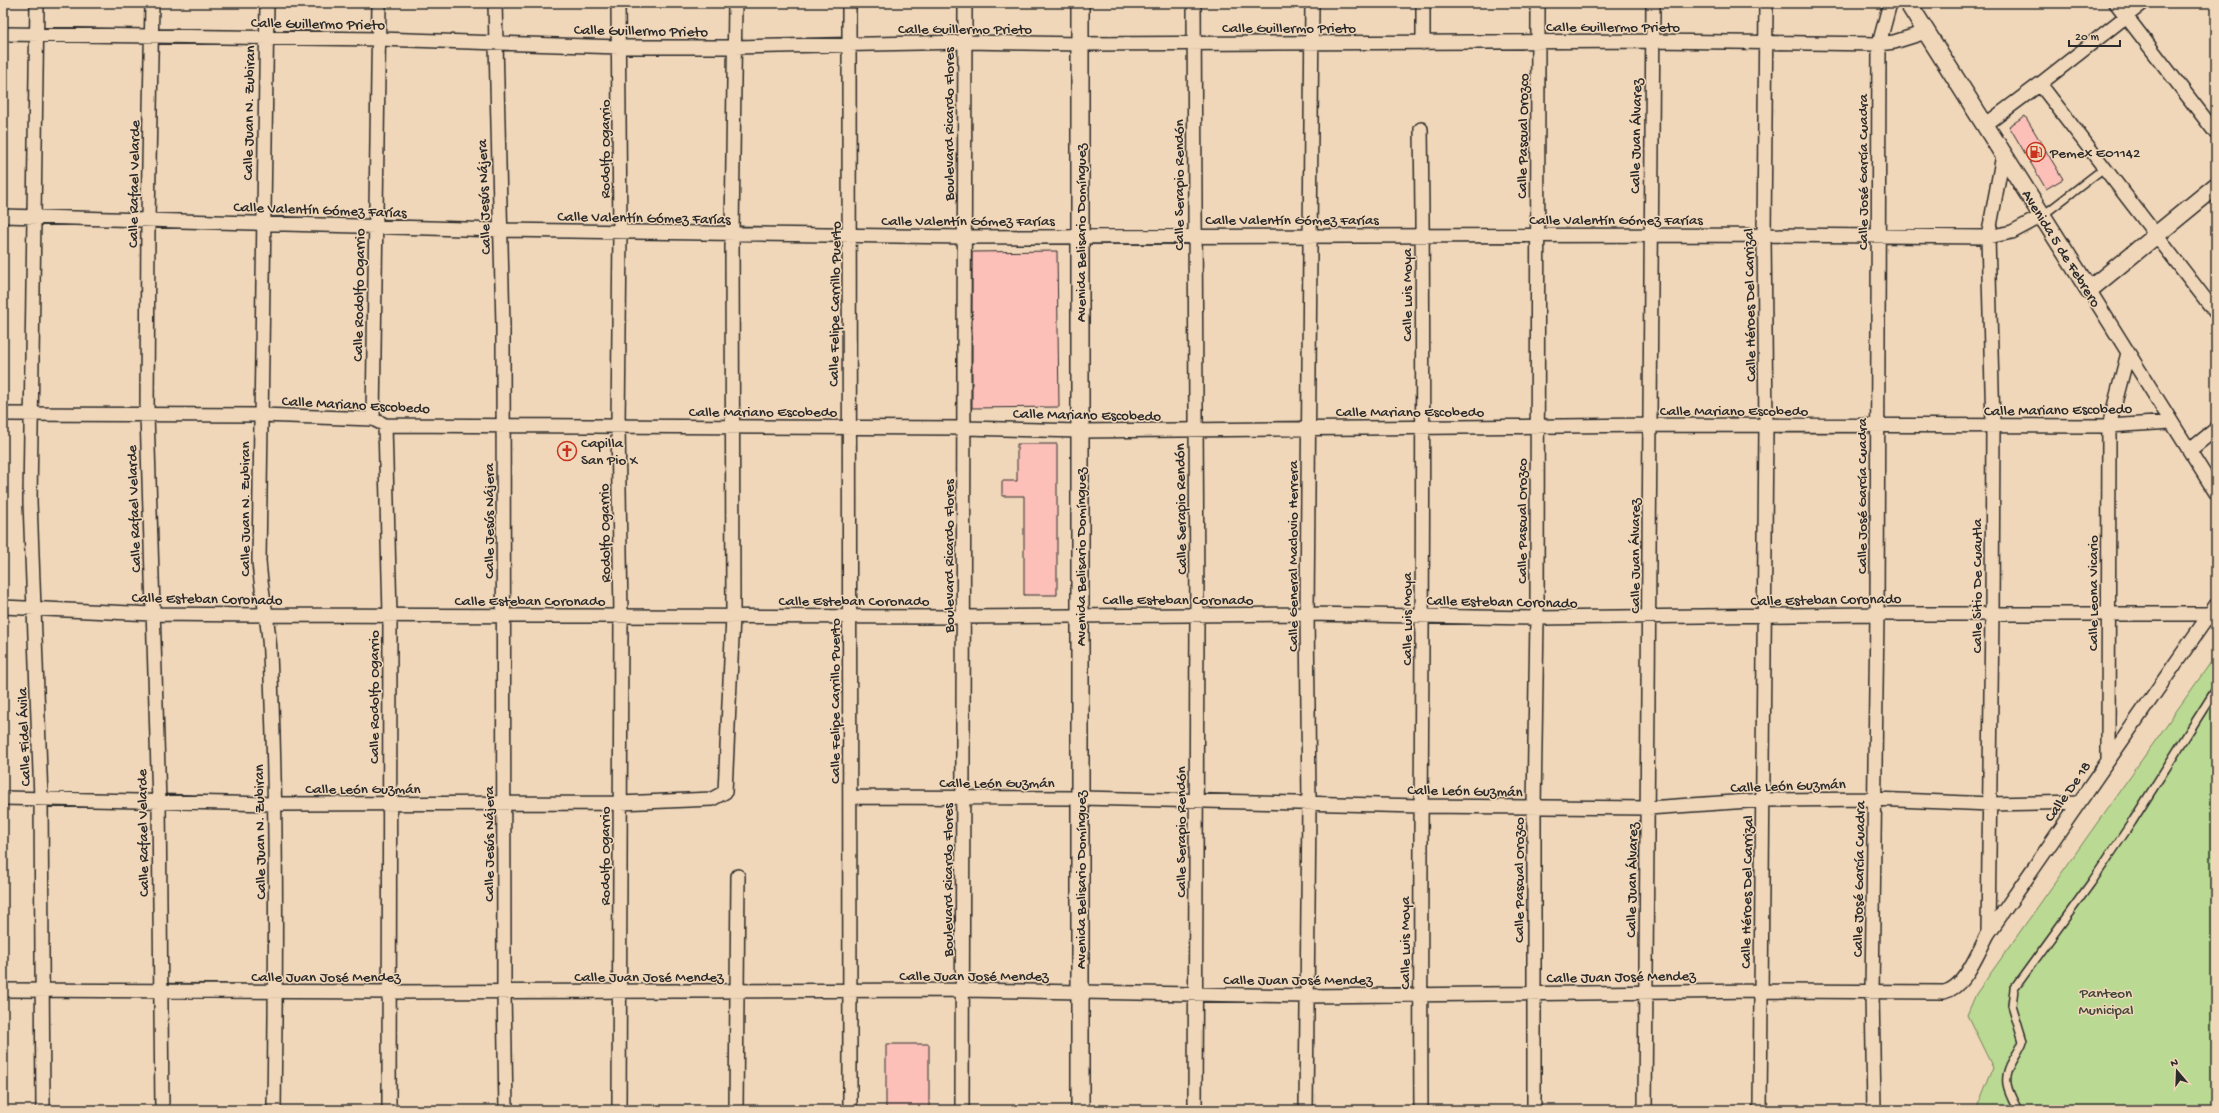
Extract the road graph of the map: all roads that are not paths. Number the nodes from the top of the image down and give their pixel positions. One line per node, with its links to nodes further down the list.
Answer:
1 (36, 3): 24 (street, Calle Fidel Ávila)
2 (152, 3): 25 (street, Calle Rafael Velarde)
3 (267, 3): 26 (street, Calle Juan N. Zubiran)
4 (379, 3): 27 (street, Calle Rodolfo Ogarrio)
5 (495, 3): 29 (street, Calle Jesús Nájera)
6 (618, 3): 39 (street, Rodolfo Ogarrio)
7 (735, 3): 40 (street)
8 (849, 3): 36 (street, Calle Felipe Carrillo Puerto)
9 (965, 3): 30 (street, Boulevard Ricardo Flores)
10 (1080, 3): 37 (street, Avenida Belisario Domínguez)
11 (1194, 3): 31 (street, Calle Serapio Rendón)
12 (1312, 3): 34 (street, Calle General Maclovio Herrera)
13 (1423, 3): 35 (street)
14 (1538, 3): 32 (street, Calle Pascual Orozco)
15 (1653, 3): 28 (street, Calle Juan Álvarez)
16 (1766, 3): 33 (street, Calle Héroes Del Carrizal)
17 (1890, 3): 38 (street, Calle José García Cuadra)
18 (1908, 3): 22 (street, Avenida 5 de Febrero)
19 (2116, 3): 21 (street)
20 (2143, 3): 21 (street)
21 (2126, 16): 41 (street); 44 (street)
22 (1926, 32): 38 (street, Calle Guillermo Prieto); 42 (street, Avenida 5 de Febrero)
23 (3, 34): 24 (street, Calle Guillermo Prieto)
24 (36, 34): 25 (street, Calle Guillermo Prieto); 50 (street, Calle Fidel Ávila)
25 (152, 37): 26 (street, Calle Guillermo Prieto); 51 (street, Calle Rafael Velarde)
26 (266, 38): 27 (street, Calle Guillermo Prieto); 52 (street, Calle Juan N. Zubiran)
27 (379, 39): 29 (street, Calle Guillermo Prieto); 53 (street, Calle Rodolfo Ogarrio)
28 (1652, 41): 32 (street, Calle Guillermo Prieto); 33 (street, Calle Guillermo Prieto); 64 (street, Calle Juan Álvarez)
29 (495, 42): 39 (street, Calle Guillermo Prieto); 54 (street, Calle Jesús Nájera)
30 (965, 42): 36 (street, Calle Guillermo Prieto); 37 (street, Calle Guillermo Prieto); 65 (street, Boulevard Ricardo Flores)
31 (1194, 42): 34 (street, Calle Guillermo Prieto); 37 (street, Calle Guillermo Prieto); 59 (street, Calle Serapio Rendón)
32 (1540, 42): 35 (street, Calle Guillermo Prieto); 63 (street, Calle Pascual Orozco)
33 (1766, 42): 38 (street, Calle Guillermo Prieto); 61 (street, Calle Héroes Del Carrizal)
34 (1313, 43): 35 (street, Calle Guillermo Prieto); 62 (street, Calle General Maclovio Herrera)
35 (1423, 43)
36 (849, 44): 40 (street, Calle Guillermo Prieto); 58 (street, Calle Felipe Carrillo Puerto)
37 (1080, 44): 66 (street, Avenida Belisario Domínguez)
38 (1879, 44): 67 (street, Calle José García Cuadra)
39 (619, 47): 40 (street, Calle Guillermo Prieto); 55 (street, Rodolfo Ogarrio)
40 (735, 47): 56 (street)
41 (2040, 84): 42 (street); 46 (street)
42 (1985, 125): 45 (street, Avenida 5 de Febrero)
43 (1421, 128): 60 (street, Calle Luis Moya)
44 (2216, 133)
45 (2004, 155): 49 (street, Avenida 5 de Febrero); 68 (street, Calle Sitio De Cuautla)
46 (2104, 168): 49 (lane, Calle Valentín Gómez Farías); 57 (street)
47 (2216, 186): 57 (street)
48 (3, 216): 50 (street, Calle Valentín Gómez Farías)
49 (2042, 216): 68 (street, Calle Valentín Gómez Farías); 69 (street, Avenida 5 de Febrero)
50 (32, 217): 51 (street, Calle Valentín Gómez Farías); 73 (street, Calle Fidel Ávila)
51 (148, 219): 52 (street, Calle Valentín Gómez Farías); 74 (street, Calle Rafael Velarde)
52 (262, 223): 53 (street, Calle Valentín Gómez Farías); 75 (street, Calle Juan N. Zubiran)
53 (375, 227): 54 (street, Calle Valentín Gómez Farías); 76 (street, Calle Rodolfo Ogarrio)
54 (500, 230): 55 (street, Calle Valentín Gómez Farías); 79 (street, Calle Jesús Nájera)
55 (620, 232): 56 (street, Calle Valentín Gómez Farías); 82 (street, Rodolfo Ogarrio)
56 (732, 234): 58 (street, Calle Valentín Gómez Farías); 85 (street)
57 (2156, 234): 69 (street); 70 (street)
58 (851, 235): 65 (street, Calle Valentín Gómez Farías); 86 (street, Calle Felipe Carrillo Puerto)
59 (1194, 235): 62 (street, Calle Valentín Gómez Farías); 66 (street, Calle Valentín Gómez Farías); 93 (street, Calle Serapio Rendón)
60 (1423, 235): 62 (street, Calle Valentín Gómez Farías); 63 (street, Calle Valentín Gómez Farías); 88 (street, Calle Luis Moya)
61 (1764, 235): 64 (street, Calle Valentín Gómez Farías); 67 (street, Calle Valentín Gómez Farías); 81 (street, Calle Héroes Del Carrizal)
62 (1310, 236): 87 (street, Calle General Maclovio Herrera)
63 (1537, 236): 64 (street, Calle Valentín Gómez Farías); 89 (street, Calle Pascual Orozco)
64 (1650, 236): 80 (street, Calle Juan Álvarez)
65 (964, 237): 66 (street, Calle Valentín Gómez Farías); 91 (street, Boulevard Ricardo Flores)
66 (1080, 237): 94 (street, Avenida Belisario Domínguez)
67 (1877, 237): 68 (street, Calle Valentín Gómez Farías); 90 (street, Calle José García Cuadra)
68 (1988, 238): 83 (street, Calle Sitio De Cuautla)
69 (2089, 290): 71 (street, Avenida 5 de Febrero)
70 (2216, 313)
71 (2128, 353): 77 (street, Avenida 5 de Febrero); 84 (street, Calle Leona Vicario)
72 (3, 414): 73 (street, Calle Mariano Escobedo)
73 (31, 414): 74 (street, Calle Mariano Escobedo); 98 (street, Calle Fidel Ávila)
74 (147, 414): 75 (street, Calle Mariano Escobedo); 100 (street, Calle Rafael Velarde)
75 (260, 415): 76 (street, Calle Mariano Escobedo); 104 (street, Calle Juan N. Zubiran)
76 (372, 419): 78 (street, Calle Mariano Escobedo)
77 (2172, 422): 84 (street, Calle Mariano Escobedo); 95 (street, Avenida 5 de Febrero)
78 (385, 425): 79 (street, Calle Mariano Escobedo); 105 (street, Calle Rodolfo Ogarrio)
79 (504, 425): 82 (street, Calle Mariano Escobedo); 106 (street, Calle Jesús Nájera)
80 (1650, 425): 81 (street, Calle Mariano Escobedo); 89 (street, Calle Mariano Escobedo); 116 (street, Calle Juan Álvarez)
81 (1766, 425): 90 (street, Calle Mariano Escobedo); 114 (street, Calle Héroes Del Carrizal)
82 (618, 426): 85 (street, Calle Mariano Escobedo); 110 (street, Rodolfo Ogarrio)
83 (1993, 426): 84 (street, Calle Mariano Escobedo); 90 (street, Calle Mariano Escobedo); 103 (street, Calle Sitio De Cuautla)
84 (2109, 426): 109 (street, Calle Leona Vicario)
85 (734, 427): 86 (street, Calle Mariano Escobedo); 111 (street)
86 (848, 427): 91 (street, Calle Mariano Escobedo); 112 (street, Calle Felipe Carrillo Puerto)
87 (1309, 427): 88 (street, Calle Mariano Escobedo); 93 (street, Calle Mariano Escobedo); 101 (street, Calle General Maclovio Herrera)
88 (1422, 427): 89 (street, Calle Mariano Escobedo); 113 (street, Calle Luis Moya)
89 (1537, 427): 117 (street, Calle Pascual Orozco)
90 (1878, 427): 102 (street, Calle José García Cuadra)
91 (965, 428): 94 (street, Calle Mariano Escobedo); 115 (street, Boulevard Ricardo Flores)
92 (2216, 429): 95 (street)
93 (1195, 430): 94 (street, Calle Mariano Escobedo); 108 (street, Calle Serapio Rendón)
94 (1079, 431): 107 (street, Avenida Belisario Domínguez)
95 (2190, 450): 96 (street, Avenida 5 de Febrero)
96 (2216, 493)
97 (3, 607): 98 (street, Calle Esteban Coronado)
98 (34, 608): 100 (street, Calle Esteban Coronado); 124 (street, Calle Fidel Ávila)
99 (2213, 610): 109 (street, Calle Esteban Coronado); 119 (street, Calle De 18)
100 (152, 614): 104 (street, Calle Esteban Coronado); 129 (street, Calle Rafael Velarde)
101 (1307, 614): 108 (street, Calle Esteban Coronado); 113 (street, Calle Esteban Coronado); 132 (street, Calle General Maclovio Herrera)
102 (1877, 614): 103 (street, Calle Esteban Coronado); 114 (street, Calle Esteban Coronado); 125 (street, Calle José García Cuadra)
103 (1992, 614): 109 (street, Calle Esteban Coronado); 135 (street, Calle Sitio De Cuautla)
104 (267, 615): 105 (street, Calle Esteban Coronado); 133 (street, Calle Juan N. Zubiran)
105 (390, 615): 106 (street, Calle Esteban Coronado); 134 (street, Calle Rodolfo Ogarrio)
106 (504, 615): 110 (street, Calle Esteban Coronado); 130 (street, Calle Jesús Nájera)
107 (1080, 615): 108 (street, Calle Esteban Coronado); 115 (street, Calle Esteban Coronado); 123 (street, Avenida Belisario Domínguez)
108 (1197, 615): 126 (street, Calle Serapio Rendón)
109 (2108, 615): 119 (street, Calle Leona Vicario)
110 (621, 616): 111 (street, Calle Esteban Coronado); 131 (street, Rodolfo Ogarrio)
111 (733, 616): 112 (street, Calle Esteban Coronado); 131 (street, Calle León Guzmán)
112 (849, 616): 115 (street, Calle Esteban Coronado); 120 (street, Calle Felipe Carrillo Puerto)
113 (1422, 616): 117 (street, Calle Esteban Coronado); 136 (street, Calle Luis Moya)
114 (1763, 616): 116 (street, Calle Esteban Coronado); 127 (street, Calle Héroes Del Carrizal)
115 (964, 617): 121 (street, Boulevard Ricardo Flores)
116 (1649, 617): 117 (street, Calle Esteban Coronado); 138 (street, Calle Juan Álvarez)
117 (1537, 618): 137 (street, Calle Pascual Orozco)
118 (2216, 689): 177 (lane)
119 (2108, 761): 128 (street, Calle De 18)
120 (850, 797): 121 (street, Calle León Guzmán); 144 (street, Calle Felipe Carrillo Puerto)
121 (963, 797): 123 (street, Calle León Guzmán); 142 (street, Boulevard Ricardo Flores)
122 (3, 798): 124 (street, Calle León Guzmán)
123 (1081, 798): 126 (street, Calle León Guzmán); 152 (street, Avenida Belisario Domínguez)
124 (41, 799): 129 (street, Calle León Guzmán); 146 (street, Calle Fidel Ávila)
125 (1875, 799): 127 (street, Calle León Guzmán); 135 (street, Calle León Guzmán); 154 (street, Calle José García Cuadra)
126 (1196, 800): 132 (street, Calle León Guzmán); 157 (street, Calle Serapio Rendón)
127 (1763, 800): 138 (street, Calle León Guzmán); 145 (street, Calle Héroes Del Carrizal)
128 (2078, 802): 135 (street, Calle León Guzmán); 140 (street, Calle De 18)
129 (159, 803): 133 (street, Calle León Guzmán); 147 (street, Calle Rafael Velarde)
130 (504, 803): 131 (street, Calle León Guzmán); 134 (street, Calle León Guzmán); 150 (street, Calle Jesús Nájera)
131 (620, 803): 151 (street, Rodolfo Ogarrio)
132 (1309, 803): 136 (street, Calle León Guzmán); 158 (street, Calle General Maclovio Herrera)
133 (275, 804): 134 (street, Calle León Guzmán); 148 (street, Calle Juan N. Zubiran)
134 (389, 804): 149 (street, Calle Rodolfo Ogarrio)
135 (1990, 804): 140 (street, Calle Sitio De Cuautla)
136 (1420, 806): 137 (street, Calle León Guzmán); 159 (street, Calle Luis Moya)
137 (1534, 807): 138 (street, Calle León Guzmán); 156 (street, Calle Pascual Orozco)
138 (1648, 808): 153 (street, Calle Juan Álvarez)
139 (738, 876): 143 (street)
140 (1988, 934): 155 (street, Calle De 18)
141 (3, 990): 146 (street, Calle Juan José Mendez)
142 (963, 990): 144 (street, Calle Juan José Mendez); 152 (street, Calle Juan José Mendez); 168 (street, Boulevard Ricardo Flores)
143 (737, 991): 144 (street, Calle Juan José Mendez); 151 (street, Calle Juan José Mendez); 166 (street)
144 (850, 991): 167 (street, Calle Felipe Carrillo Puerto)
145 (1760, 991): 153 (street, Calle Juan José Mendez); 154 (street, Calle Juan José Mendez); 175 (street, Calle Héroes Del Carrizal)
146 (43, 992): 147 (street, Calle Juan José Mendez); 160 (street, Calle Fidel Ávila)
147 (160, 992): 148 (street, Calle Juan José Mendez); 161 (street, Calle Rafael Velarde)
148 (276, 992): 149 (street, Calle Juan José Mendez); 162 (street, Calle Juan N. Zubiran)
149 (389, 992): 150 (street, Calle Juan José Mendez); 163 (street, Calle Rodolfo Ogarrio)
150 (504, 992): 151 (street, Calle Juan José Mendez); 164 (street, Calle Jesús Nájera)
151 (620, 992): 165 (street, Rodolfo Ogarrio)
152 (1079, 992): 157 (street, Calle Juan José Mendez); 169 (street, Avenida Belisario Domínguez)
153 (1646, 992): 156 (street, Calle Juan José Mendez); 174 (street, Calle Juan Álvarez)
154 (1872, 992): 155 (street, Calle Juan José Mendez); 176 (street, Calle José García Cuadra)
155 (1944, 992)
156 (1533, 993): 159 (street, Calle Juan José Mendez); 173 (street, Calle Pascual Orozco)
157 (1195, 995): 158 (street, Calle Juan José Mendez); 170 (street, Calle Serapio Rendón)
158 (1307, 996): 159 (street, Calle Juan José Mendez); 171 (street, Calle General Maclovio Herrera)
159 (1420, 996): 172 (street, Calle Luis Moya)
160 (43, 1110)
161 (162, 1110)
162 (274, 1110)
163 (389, 1110)
164 (506, 1110)
165 (619, 1110)
166 (736, 1110)
167 (850, 1110)
168 (962, 1110)
169 (1080, 1110)
170 (1195, 1110)
171 (1306, 1110)
172 (1420, 1110)
173 (1534, 1110)
174 (1644, 1110)
175 (1760, 1110)
176 (1874, 1110)
177 (2018, 1110)

